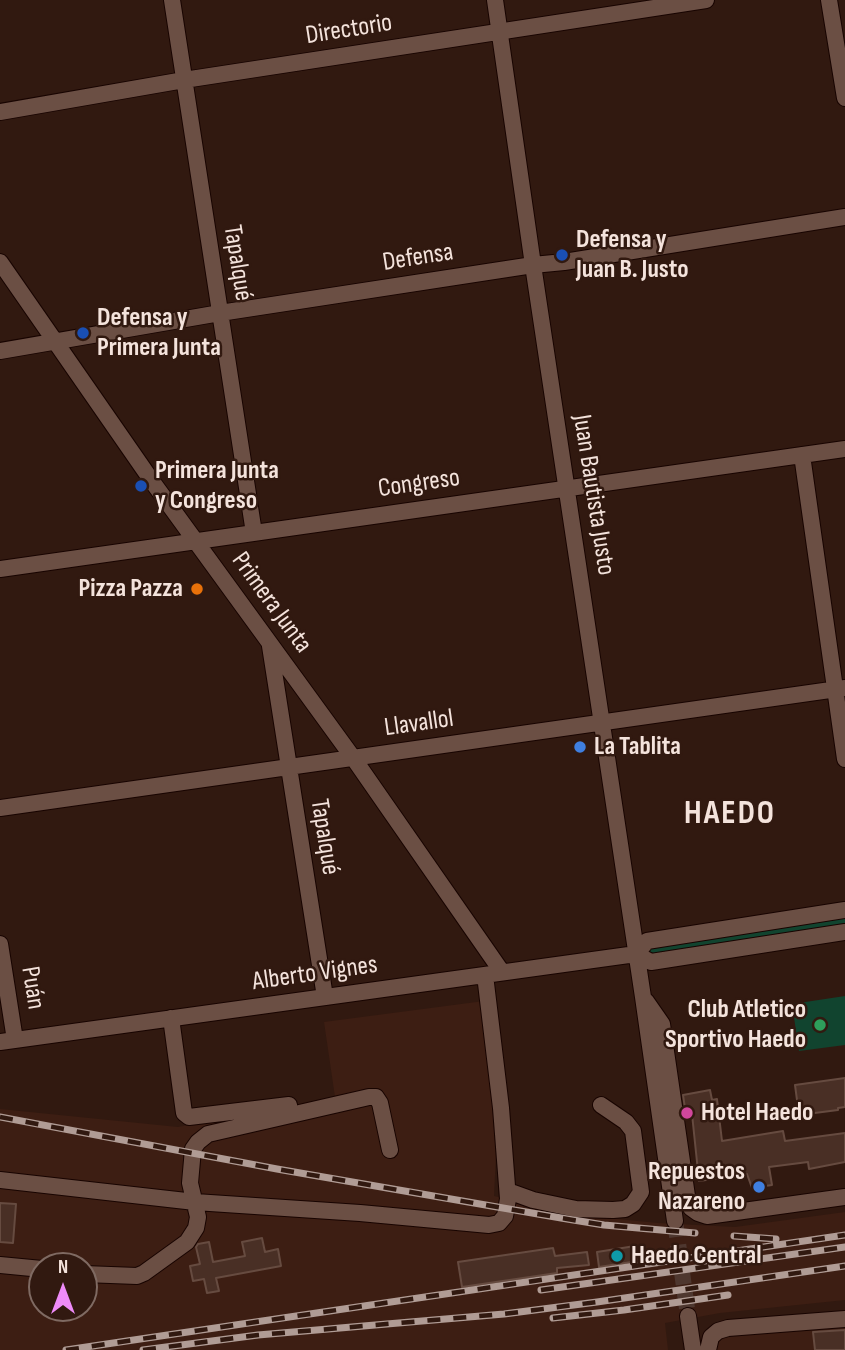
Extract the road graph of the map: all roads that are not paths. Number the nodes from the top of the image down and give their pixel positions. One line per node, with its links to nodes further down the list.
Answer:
1 (172, 0): 6 (street, Tapalqué)
2 (495, 0): 5 (street, Juan Bautista Justo)
3 (706, 0): 5 (street, Directorio)
4 (829, 0): 7 (street)
5 (500, 32): 6 (street, Directorio); 11 (street, Juan Bautista Justo)
6 (184, 80): 8 (street, Directorio); 12 (street, Tapalqué)
7 (845, 98)
8 (0, 112)
9 (845, 217): 11 (street, Defensa)
10 (0, 262): 13 (street, Primera Junta)
11 (533, 265): 12 (street, Defensa); 17 (street, Juan Bautista Justo)
12 (220, 313): 13 (street, Defensa); 18 (street, Tapalqué)
13 (55, 341): 14 (street, Defensa); 19 (street, Primera Junta)
14 (0, 351)
15 (845, 449): 16 (street, Congreso)
16 (802, 455): 17 (street, Congreso); 22 (street)
17 (567, 487): 18 (street, Congreso); 23 (street, Juan Bautista Justo)
18 (254, 533): 19 (street, Congreso)
19 (196, 541): 20 (street, Congreso); 21 (street, Primera Junta)
20 (0, 569)
21 (270, 643): 24 (street, Primera Junta); 26 (street, Tapalqué)
22 (840, 689): 23 (street, Llavallol); 25 (street)
23 (602, 722): 24 (street, Llavallol); 31 (street, Juan Bautista Justo)
24 (354, 758): 26 (street, Llavallol); 32 (street, Primera Junta)
25 (845, 759)
26 (289, 768): 27 (street, Llavallol); 33 (street, Tapalqué)
27 (0, 808)
28 (845, 910): 31 (street, Alberto Vignes)
29 (845, 932): 31 (street, Alberto Vignes)
30 (0, 944): 36 (street, Puán)
31 (636, 954): 32 (street, Alberto Vignes); 34 (street, Juan Bautista Justo)
32 (493, 974): 33 (street, Alberto Vignes); 41 (street)
33 (325, 997): 35 (street, Alberto Vignes)
34 (643, 997): 42 (street, Juan Bautista Justo); 44 (street, Juan Bautista Justo)
35 (171, 1018): 36 (street, Alberto Vignes); 37 (street)
36 (8, 1041)
37 (289, 1105)
38 (601, 1105): 41 (street)
39 (390, 1150): 43 (street)
40 (0, 1180): 43 (street)
41 (508, 1191): 43 (street)
42 (845, 1197)
43 (195, 1202): 47 (street)
44 (675, 1221)
45 (0, 1265): 46 (street)
46 (28, 1268)
47 (98, 1275)
48 (688, 1316): 51 (street)
49 (845, 1319): 50 (street)
50 (709, 1343)
51 (693, 1350)

